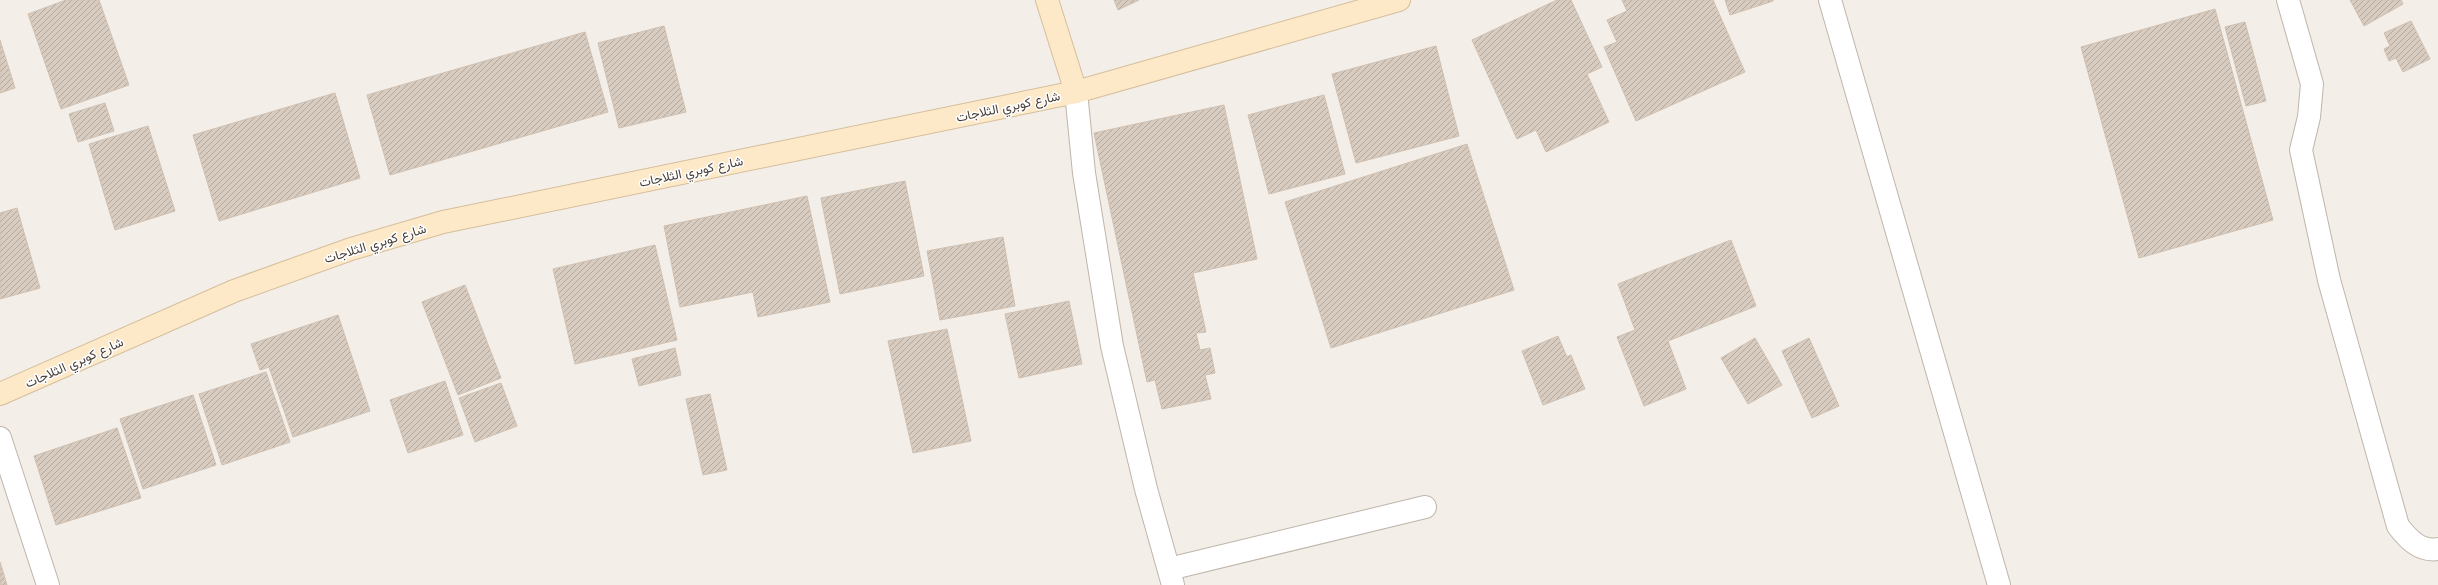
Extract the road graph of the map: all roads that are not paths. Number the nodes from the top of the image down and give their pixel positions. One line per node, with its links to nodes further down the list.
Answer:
1 (1047, 0): 5 (main road)
2 (1399, 0): 5 (main road, شارع كوبري الثلاجات)
3 (1830, 0): 12 (street)
4 (2288, 0): 9 (street)
5 (1076, 92): 6 (main road, شارع كوبري الثلاجات); 10 (street)
6 (0, 394)
7 (0, 438): 11 (street)
8 (1425, 507): 10 (street)
9 (2438, 549)
10 (1171, 577)
11 (48, 585)
12 (1999, 585)

